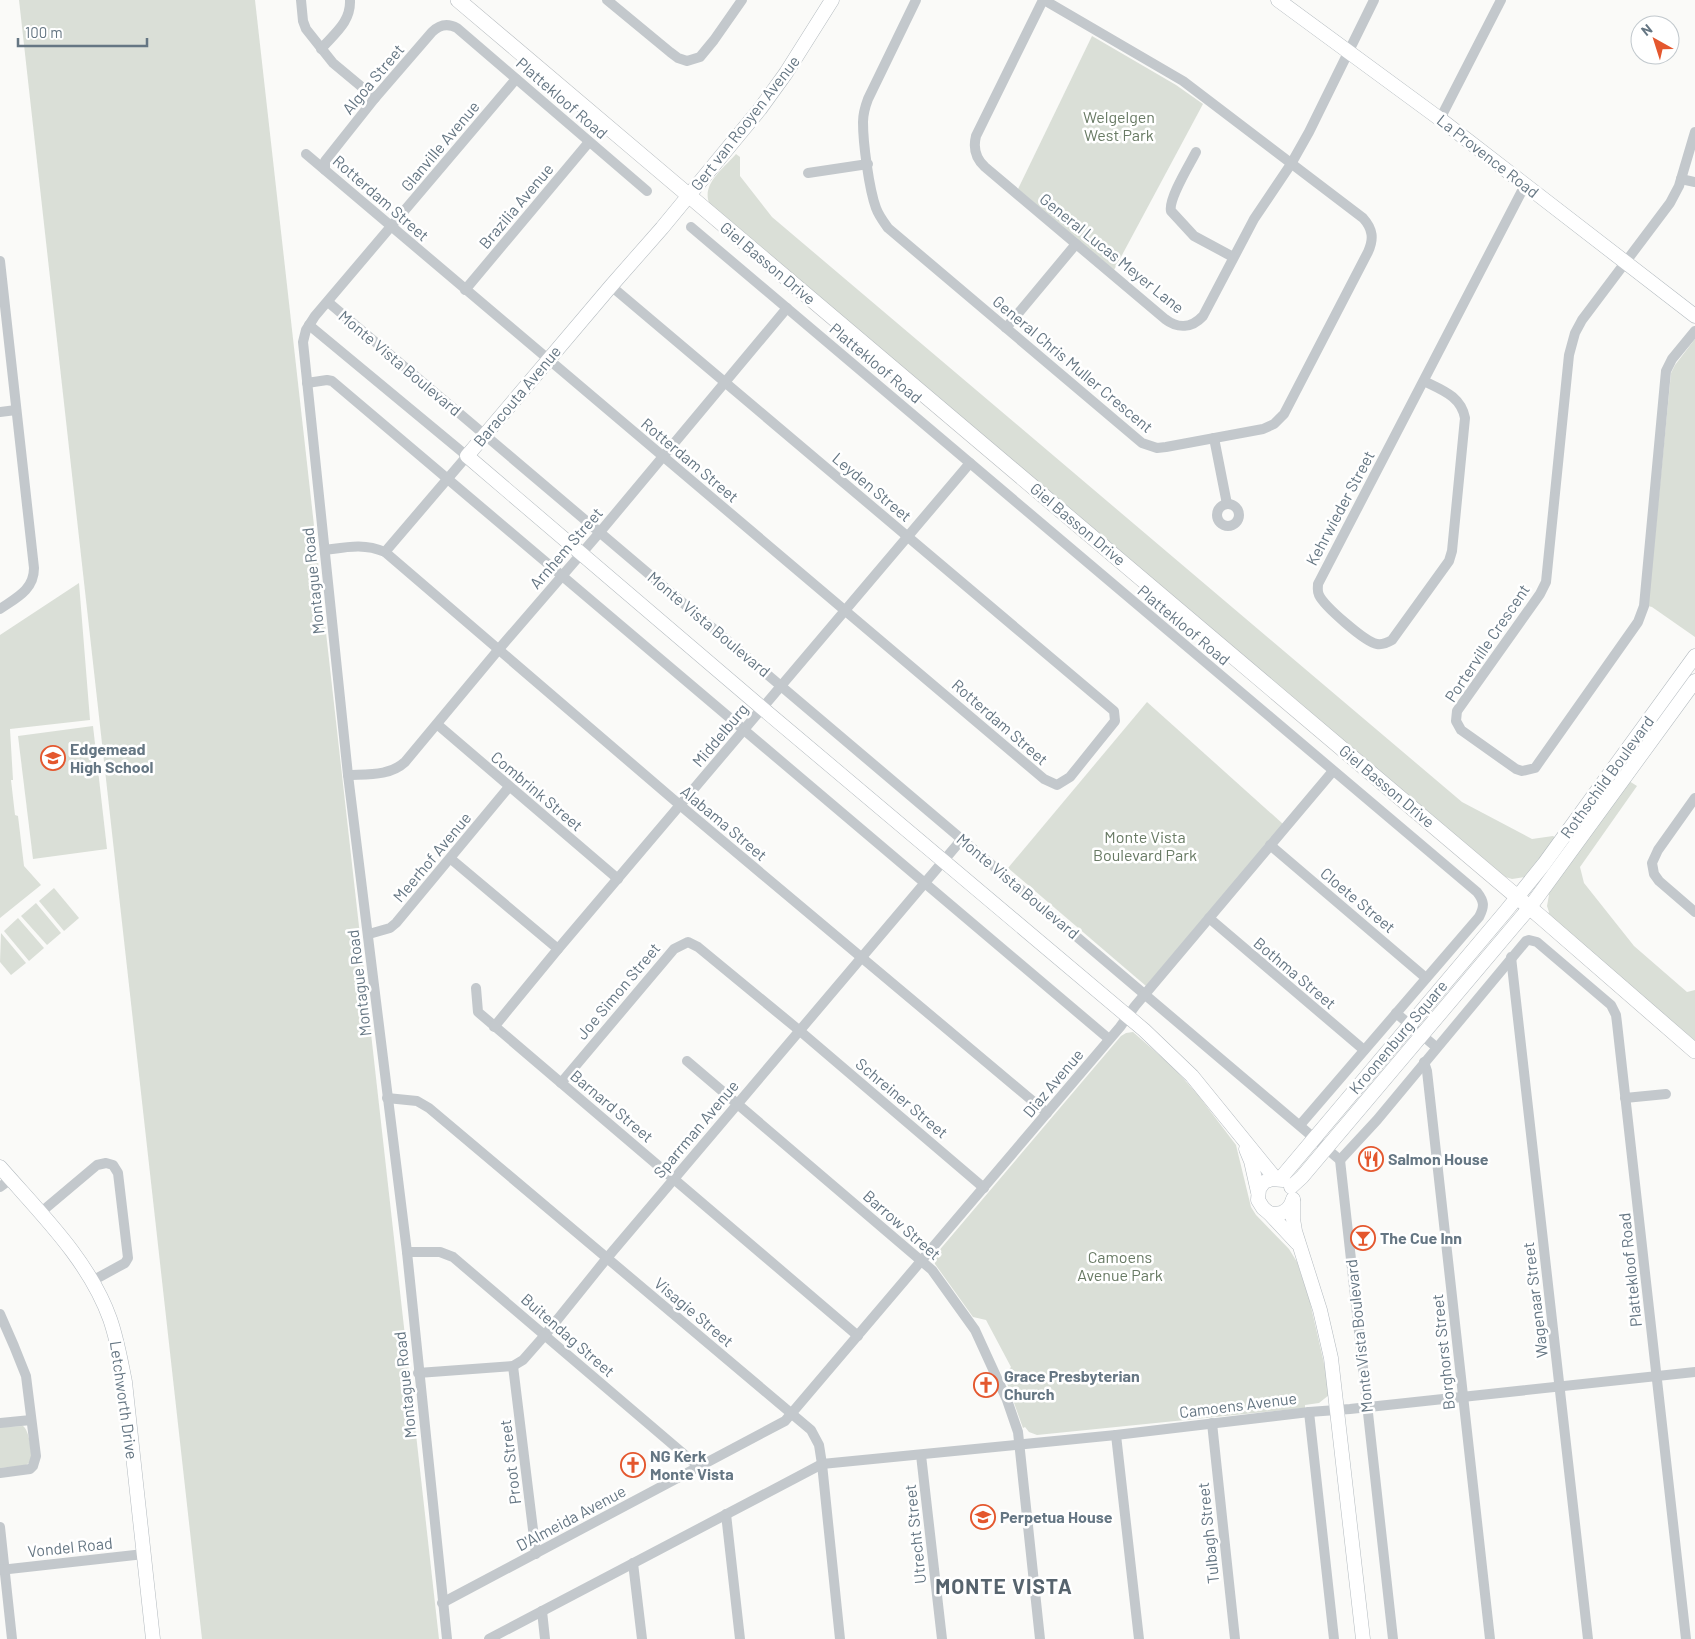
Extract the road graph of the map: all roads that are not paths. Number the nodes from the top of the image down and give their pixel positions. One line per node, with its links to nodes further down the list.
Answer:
1 (301, 0): 13 (street)
2 (350, 0): 13 (street)
3 (458, 0): 30 (main road, Giel Basson Drive)
4 (607, 0): 5 (street)
5 (742, 0)
6 (832, 0): 30 (street, Gert van Rooyen Avenue)
7 (916, 0): 22 (street, General Chris Muller Crescent)
8 (1044, 0): 23 (street, General Chris Muller Crescent); 33 (street, General Lucas Meyer Lane)
9 (1278, 0): 14 (street, La Provence Road)
10 (1374, 0): 14 (street, General Lucas Meyer Lane)
11 (1501, 0): 17 (street)
12 (457, 28): 15 (street, Plattekloof Road); 16 (street, Algoa Street)
13 (322, 49): 16 (street)
14 (1349, 51): 17 (street, La Provence Road); 23 (street, General Lucas Meyer Lane)
15 (516, 79): 19 (street, Plattekloof Road); 31 (street, Glanville Avenue)
16 (375, 98): 24 (street, Algoa Street)
17 (1440, 119): 28 (street, La Provence Road)
18 (1695, 132): 26 (street, Porterville Crescent)
19 (589, 142): 29 (street, Plattekloof Road); 39 (street, Brazilia Avenue)
20 (1196, 152): 34 (street)
21 (306, 154): 24 (street, Rotterdam Street)
22 (868, 164): 25 (street); 44 (street, General Chris Muller Crescent)
23 (1291, 164): 34 (street, General Lucas Meyer Lane); 53 (street, General Chris Muller Crescent)
24 (325, 170): 31 (street, Rotterdam Street)
25 (808, 173)
26 (1681, 178): 27 (street); 36 (street, Porterville Crescent)
27 (1695, 182)
28 (1525, 185): 36 (street, La Provence Road); 47 (street, Kehrwieder Street)
29 (647, 191)
30 (688, 195): 37 (street, Baracouta Avenue); 86 (main road, Giel Basson Drive)
31 (392, 227): 39 (street, Rotterdam Street); 40 (street, Glanville Avenue)
32 (691, 227): 41 (street, Plattekloof Road)
33 (1076, 244): 34 (street, General Lucas Meyer Lane); 44 (street)
34 (1233, 257)
35 (0, 260): 38 (street)
36 (1624, 262): 42 (street, La Provence Road); 45 (street, Porterville Crescent)
37 (611, 286): 46 (street, Baracouta Avenue); 48 (street, Leyden Street)
38 (2, 289): 50 (street)
39 (465, 290): 46 (street, Rotterdam Street)
40 (328, 302): 43 (street, Glanville Avenue); 52 (street, Monte Vista Boulevard)
41 (787, 308): 48 (street, Arnhem Street); 56 (street, Plattekloof Road)
42 (1695, 316)
43 (310, 325): 49 (street, Montague Road); 54 (street, Monte Vista Boulevard)
44 (1006, 328): 53 (street, General Chris Muller Crescent)
45 (1695, 331)
46 (548, 360): 52 (street, Baracouta Avenue); 55 (street, Rotterdam Street)
47 (1424, 381): 47 (street, Kehrwieder Street)
48 (725, 382): 55 (street, Arnhem Street); 60 (street, Leyden Street)
49 (307, 383): 57 (street); 61 (street, Montague Road)
50 (16, 410): 51 (street); 65 (street)
51 (0, 412)
52 (484, 434): 54 (street, Baracouta Avenue); 59 (street, Monte Vista Boulevard)
53 (1214, 438): 58 (street)
54 (467, 456): 57 (street, Baracouta Avenue); 63 (street, Monte Vista Boulevard)
55 (664, 456): 59 (street, Arnhem Street); 66 (street, Rotterdam Street)
56 (970, 463): 60 (street, Middelburg); 74 (street, Plattekloof Road)
57 (448, 479): 62 (street, Baracouta Avenue); 64 (street)
58 (1227, 504)
59 (600, 532): 63 (street, Arnhem Street); 70 (street, Monte Vista Boulevard)
60 (908, 537): 66 (street, Middelburg); 76 (street, Leyden Street)
61 (325, 550): 62 (street); 75 (street, Montague Road)
62 (385, 552): 67 (street, Alabama Street)
63 (582, 554): 64 (street, Arnhem Street); 71 (street, Monte Vista Boulevard)
64 (562, 576): 67 (street, Arnhem Street); 73 (street)
65 (0, 609)
66 (846, 610): 70 (street, Middelburg); 76 (street, Rotterdam Street)
67 (499, 649): 72 (street, Arnhem Street); 79 (street, Alabama Street)
68 (1695, 656): 86 (street, Rothschild Boulevard)
69 (1695, 682): 87 (street, Rothschild Boulevard)
70 (782, 686): 71 (street, Middelburg); 80 (street, Monte Vista Boulevard)
71 (762, 708): 73 (street, Middelburg); 83 (street, Monte Vista Boulevard)
72 (438, 725): 75 (street, Arnhem Street); 77 (street, Combrink Street)
73 (744, 730): 79 (street, Middelburg); 85 (street)
74 (1333, 771): 81 (street, Diaz Avenue); 89 (street, Plattekloof Road)
75 (348, 775): 91 (street, Montague Road)
76 (1057, 785)
77 (509, 787): 82 (street, Meerhof Avenue); 84 (street, Combrink Street)
78 (1695, 798): 88 (street)
79 (681, 806): 84 (street, Middelburg); 94 (street, Alabama Street)
80 (962, 839): 83 (street, Sparrman Avenue); 97 (street, Monte Vista Boulevard)
81 (1270, 845): 90 (street, Diaz Avenue); 95 (street, Cloete Street)
82 (451, 859): 91 (street, Meerhof Avenue); 92 (street)
83 (944, 860): 85 (street, Sparrman Avenue); 99 (street, Monte Vista Boulevard)
84 (618, 879): 92 (street, Middelburg)
85 (925, 884): 94 (street, Sparrman Avenue); 104 (street)
86 (1518, 897): 87 (main road, Giel Basson Drive); 100 (street, Kroonenburg Square)
87 (1530, 907): 103 (street, Kroonenburg Square); 107 (main road, Giel Basson Drive)
88 (1695, 912)
89 (1479, 917): 95 (street, Kroonenburg Square)
90 (1209, 918): 97 (street, Diaz Avenue); 106 (street, Bothma Street)
91 (369, 934): 112 (street, Montague Road)
92 (558, 950): 101 (street, Middelburg)
93 (1511, 957): 105 (street); 113 (street, Plattekloof Road); 141 (street, Wagenaar Street)
94 (862, 958): 102 (street, Sparrman Avenue); 115 (street, Alabama Street)
95 (1426, 978): 98 (street, Kroonenburg Square)
96 (476, 988): 101 (street, Barnard Street)
97 (1146, 994): 99 (street, Diaz Avenue); 116 (street, Monte Vista Boulevard)
98 (1396, 1012): 100 (street); 106 (street, Kroonenburg Square)
99 (1128, 1016): 104 (street, Diaz Avenue); 117 (street, Monte Vista Boulevard)
100 (1409, 1024): 103 (street); 118 (street, Kroonenburg Square)
101 (494, 1027): 110 (street, Barnard Street)
102 (800, 1030): 110 (street, Joe Simon Street); 114 (street, Sparrman Avenue); 125 (street, Schreiner Street)
103 (1423, 1035): 105 (street); 119 (street, Kroonenburg Square)
104 (1110, 1039): 115 (street, Diaz Avenue)
105 (1436, 1048): 109 (street)
106 (1364, 1050): 116 (street, Kroonenburg Square)
107 (1695, 1051)
108 (687, 1061): 114 (street, Barrow Street)
109 (1424, 1062): 120 (street); 142 (street, Borghorst Street)
110 (561, 1082): 122 (street, Barnard Street)
111 (1666, 1094): 113 (street)
112 (387, 1098): 130 (street, Montague Road); 131 (street, Visagie Street)
113 (1625, 1098): 140 (street, Plattekloof Road)
114 (737, 1103): 122 (street, Sparrman Avenue); 132 (street, Barrow Street)
115 (1047, 1113): 125 (street, Diaz Avenue)
116 (1300, 1125): 118 (street, Monte Vista Boulevard)
117 (1238, 1135): 124 (street, Monte Vista Boulevard); 126 (street, Monte Vista Boulevard)
118 (1314, 1136): 119 (street, Monte Vista Boulevard); 124 (street, Kroonenburg Square)
119 (1326, 1147): 120 (street, Monte Vista Boulevard); 124 (street, Kroonenburg Square)
120 (1340, 1160): 143 (street, Monte Vista Boulevard)
121 (0, 1167): 123 (street, Letchworth Drive)
122 (674, 1178): 131 (street, Sparrman Avenue); 136 (street, Barnard Street)
123 (5, 1183): 127 (street, Letchworth Drive)
124 (1285, 1186): 126 (street); 128 (street); 129 (street, Monte Vista Boulevard)
125 (984, 1188): 132 (street, Diaz Avenue)
126 (1258, 1192): 128 (street)
127 (40, 1213): 133 (street, Letchworth Drive); 133 (street)
128 (1269, 1213): 129 (street, Monte Vista Boulevard)
129 (1299, 1246): 144 (street, Monte Vista Boulevard)
130 (407, 1252): 135 (street, Buitendag Street); 139 (street, Montague Road)
131 (607, 1258): 135 (street, Sparrman Avenue); 146 (street, Visagie Street)
132 (921, 1261): 136 (street, Diaz Avenue); 151 (street, Barrow Street)
133 (92, 1281): 158 (street, Letchworth Drive)
134 (0, 1314): 147 (street)
135 (545, 1335): 137 (street, Sparrman Avenue); 154 (street, Buitendag Street)
136 (858, 1336): 146 (street, Diaz Avenue)
137 (513, 1366): 139 (street); 159 (street, Proot Street)
138 (1695, 1372): 140 (street, Camoens Avenue)
139 (418, 1374): 162 (street, Montague Road)
140 (1657, 1376): 141 (street, Camoens Avenue); 181 (street, Plattekloof Road)
141 (1560, 1387): 142 (street, Camoens Avenue); 180 (street, Wagenaar Street)
142 (1463, 1396): 143 (street, Camoens Avenue); 179 (street, Borghorst Street)
143 (1366, 1406): 144 (street, Camoens Avenue); 178 (street, Monte Vista Boulevard)
144 (1338, 1410): 145 (street, Camoens Avenue); 177 (street, Monte Vista Boulevard)
145 (1309, 1412): 149 (street, Camoens Avenue); 176 (street)
146 (792, 1414): 153 (street, Visagie Street); 154 (street, D'Almeida Avenue)
147 (31, 1420): 148 (street); 155 (street)
148 (0, 1423)
149 (1212, 1423): 150 (street, Camoens Avenue); 175 (street, Tulbagh Street)
150 (1116, 1435): 151 (street, Camoens Avenue); 174 (street)
151 (1019, 1445): 152 (street, Camoens Avenue); 173 (street, Barrow Street)
152 (921, 1455): 153 (street, Camoens Avenue); 172 (street, Utrecht Street)
153 (822, 1464): 156 (street); 171 (street, Visagie Street)
154 (699, 1467): 159 (street, D'Almeida Avenue)
155 (0, 1473)
156 (726, 1514): 160 (street); 170 (street)
157 (0, 1527): 161 (street)
158 (144, 1554): 161 (street, Vondel Road); 165 (street, Letchworth Drive)
159 (536, 1554): 162 (street, D'Almeida Avenue)
160 (633, 1563): 163 (street); 169 (street)
161 (2, 1569): 164 (street)
162 (442, 1604): 166 (street, Montague Road)
163 (542, 1611): 167 (street); 168 (street)
164 (12, 1639)
165 (153, 1639)
166 (447, 1639)
167 (489, 1639)
168 (545, 1639)
169 (642, 1639)
170 (740, 1639)
171 (840, 1639)
172 (942, 1639)
173 (1040, 1639)
174 (1139, 1639)
175 (1235, 1639)
176 (1334, 1639)
177 (1363, 1639)
178 (1393, 1639)
179 (1490, 1639)
180 (1588, 1639)
181 (1686, 1639)

